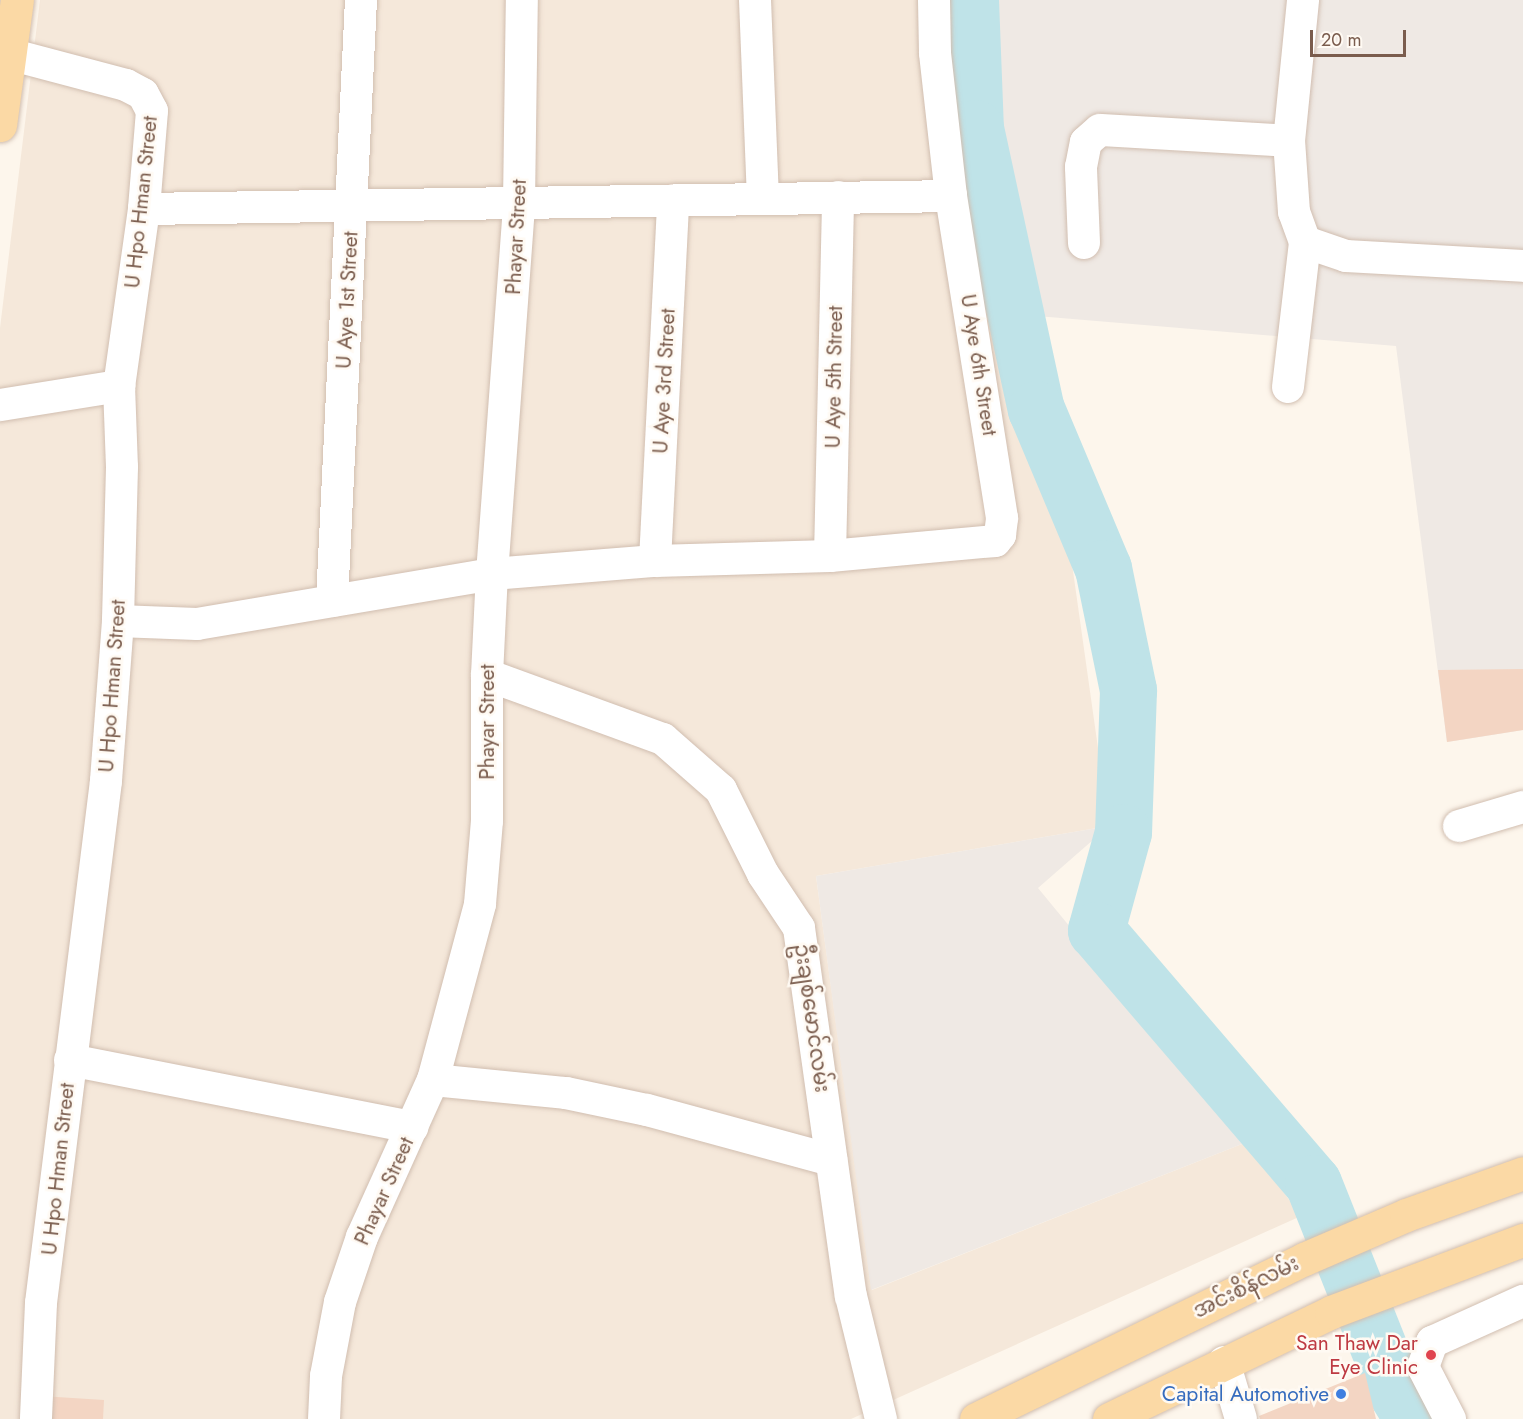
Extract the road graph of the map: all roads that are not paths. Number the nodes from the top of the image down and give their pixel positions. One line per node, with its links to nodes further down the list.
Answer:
1 (17, 0): 7 (main road)
2 (361, 0): 15 (street, U Aye 1st Street)
3 (522, 0): 14 (street, Phayar Street)
4 (755, 0): 12 (street)
5 (934, 0): 10 (street, U Aye 6th Street)
6 (1303, 0): 9 (street)
7 (7, 40): 8 (main road); 16 (street, U Hpo Hman Street)
8 (0, 125)
9 (1289, 141): 17 (street); 18 (street)
10 (951, 195): 11 (street); 23 (street, U Aye 6th Street)
11 (837, 197): 12 (street); 23 (street, U Aye 5th Street)
12 (763, 199): 13 (street)
13 (673, 200): 14 (street); 24 (street, U Aye 3rd Street)
14 (519, 203): 15 (street); 25 (street, Phayar Street)
15 (351, 206): 16 (street); 26 (street, U Aye 1st Street)
16 (144, 209): 20 (street, U Hpo Hman Street)
17 (1084, 243)
18 (1305, 243): 19 (street); 21 (street)
19 (1523, 266)
20 (119, 386): 22 (street); 27 (street, U Hpo Hman Street)
21 (1288, 387)
22 (0, 405)
23 (830, 556): 24 (street)
24 (655, 561): 25 (street)
25 (492, 574): 26 (street); 28 (street, Phayar Street)
26 (332, 601): 27 (street)
27 (118, 621): 31 (street, U Hpo Hman Street)
28 (487, 675): 32 (street, Phayar Street); 34 (street, ဦးချစ်မောင်လမ်း)
29 (1523, 807): 30 (street)
30 (1459, 826)
31 (70, 1060): 33 (street); 40 (street, U Hpo Hman Street)
32 (433, 1080): 33 (street, Phayar Street); 34 (street)
33 (412, 1127): 41 (street, Phayar Street)
34 (831, 1160): 42 (street, ဦးချစ်မောင်လမ်း)
35 (1523, 1173): 39 (main road, အင်းစိန်လမ်း)
36 (1523, 1240): 38 (main road)
37 (1523, 1301): 45 (street)
38 (1224, 1362): 43 (main road); 44 (street)
39 (979, 1418)
40 (36, 1419)
41 (324, 1419)
42 (881, 1419)
43 (1109, 1419)
44 (1241, 1419)
45 (1450, 1419)

